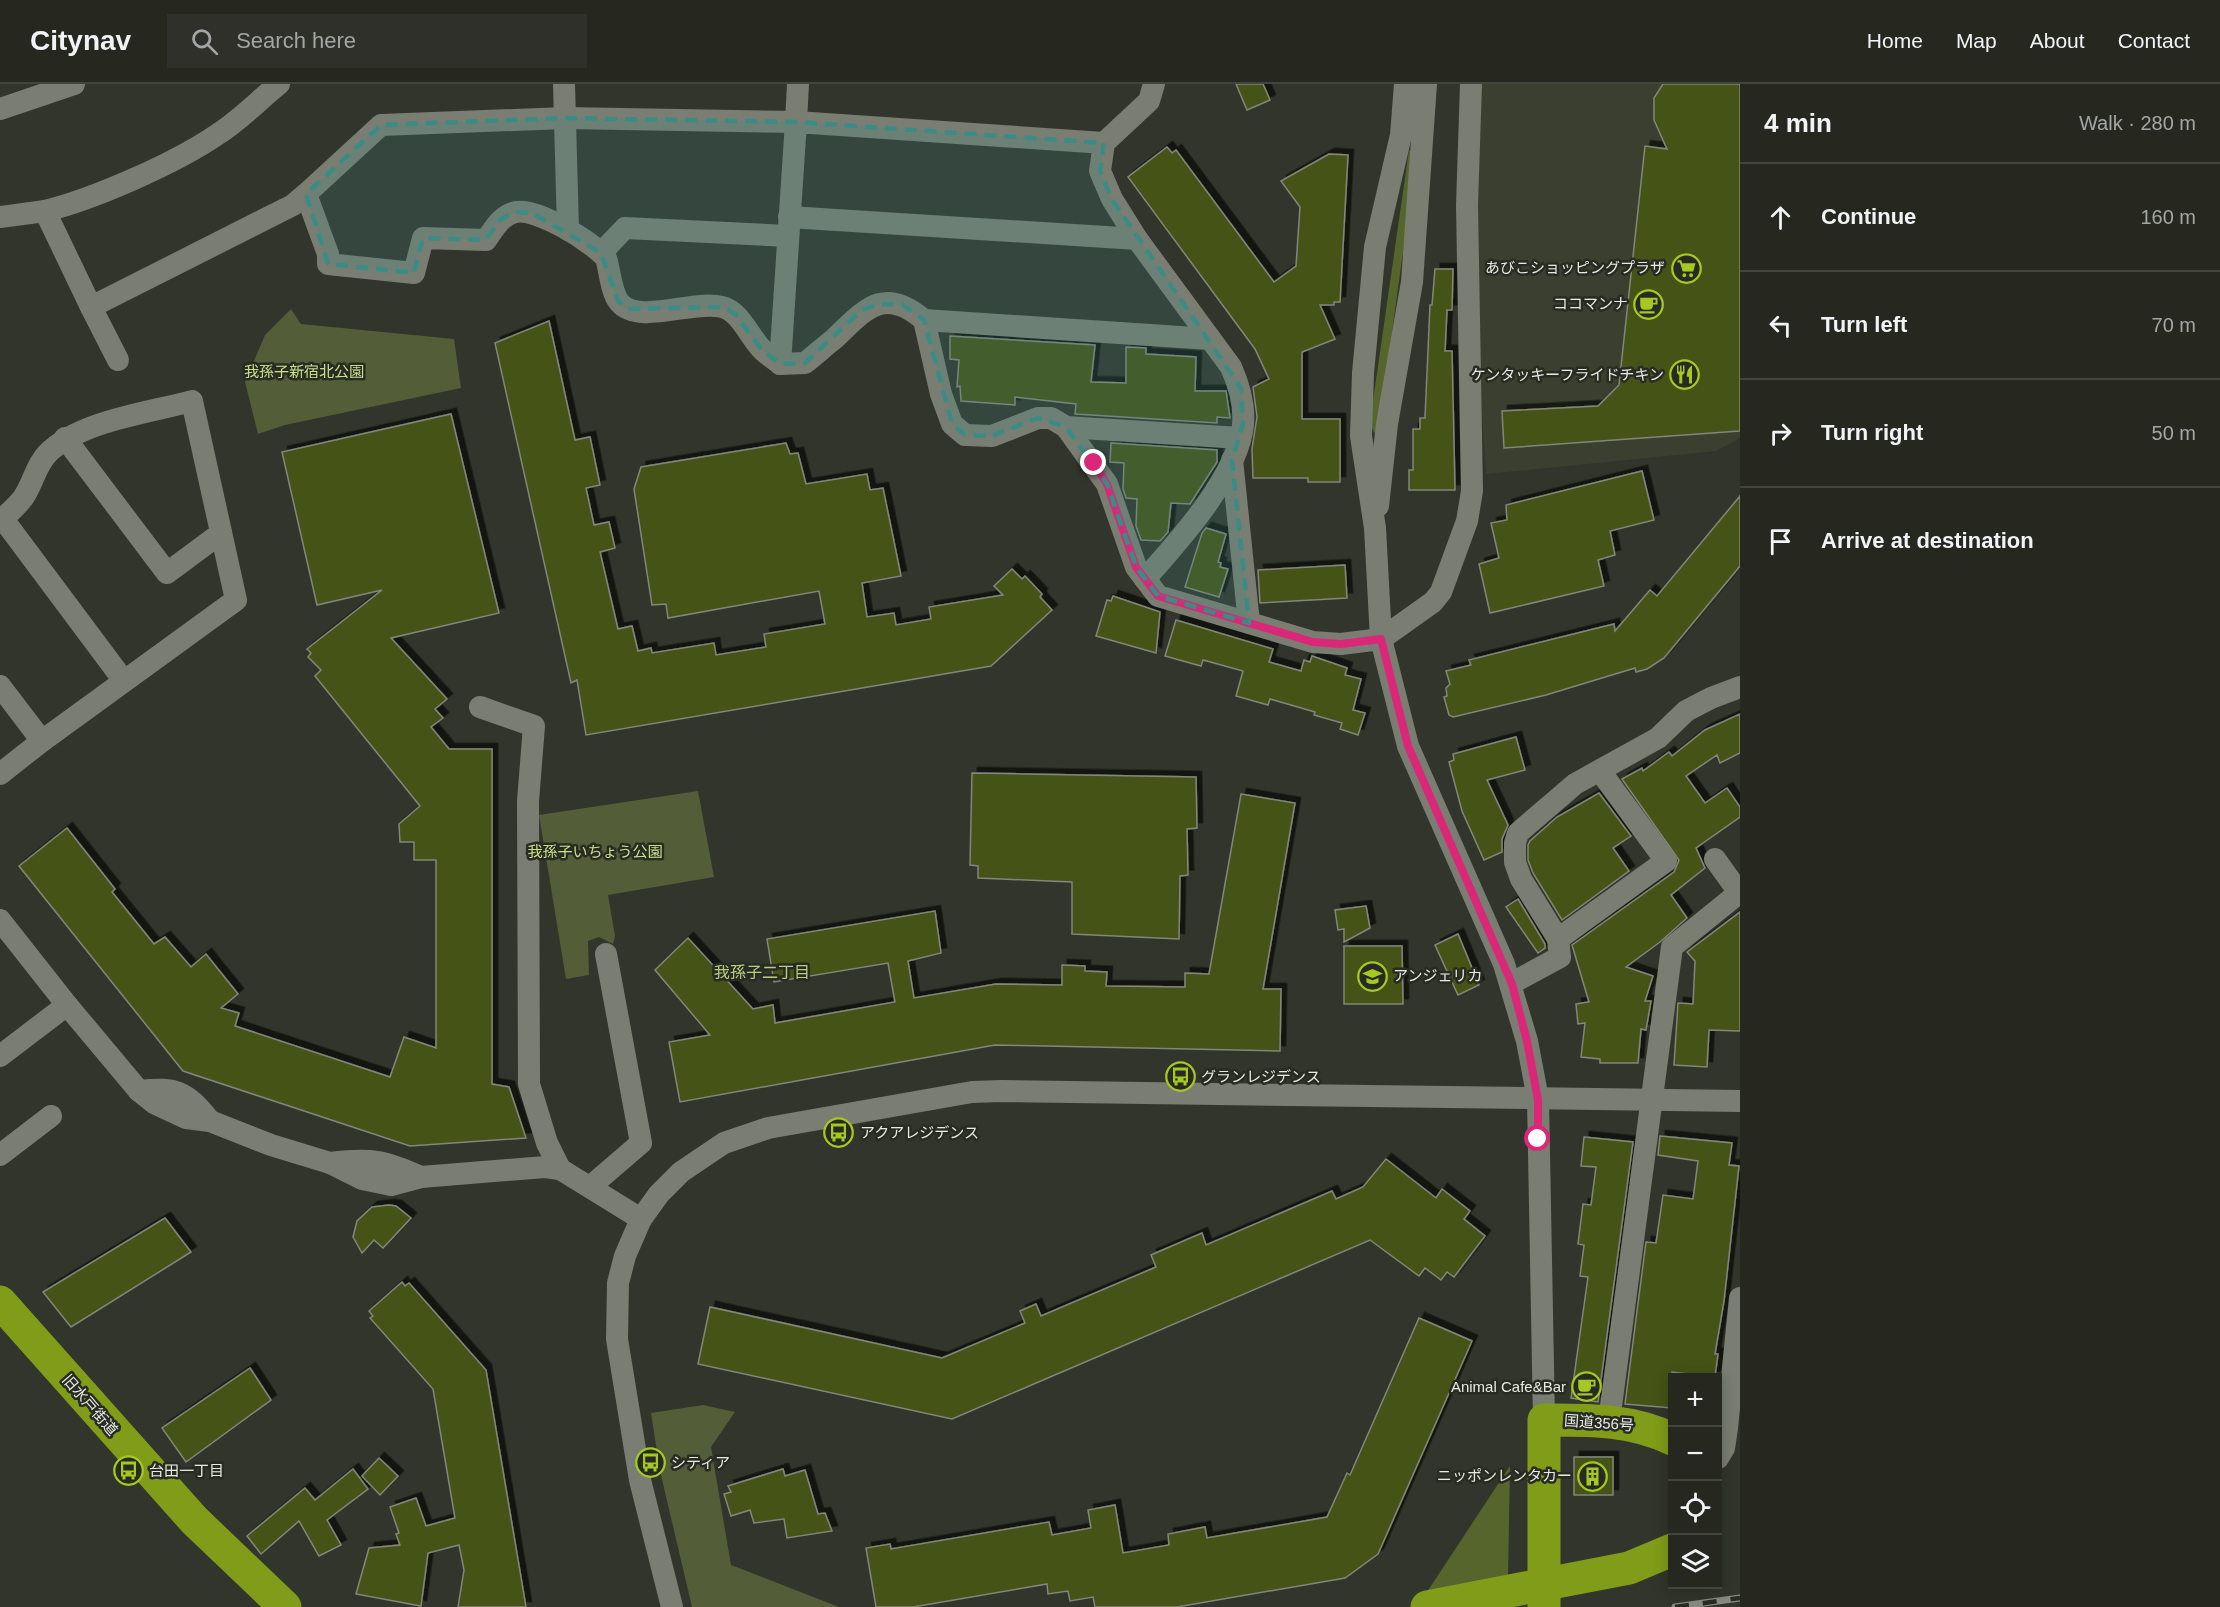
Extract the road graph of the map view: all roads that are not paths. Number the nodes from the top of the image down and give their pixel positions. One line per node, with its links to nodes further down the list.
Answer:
1 (74, 84): 9 (street)
2 (279, 84): 14 (street)
3 (564, 84): 10 (street)
4 (798, 84): 11 (street)
5 (1154, 84): 12 (street)
6 (1406, 84): 30 (street)
7 (1426, 84): 30 (street)
8 (1471, 84): 34 (street)
9 (0, 109)
10 (565, 118): 11 (street); 13 (street); 17 (street)
11 (796, 122): 12 (street); 16 (street)
12 (1104, 143): 18 (street)
13 (306, 194): 17 (street); 20 (street)
14 (45, 211): 15 (street); 20 (street)
15 (0, 218)
16 (788, 226): 18 (street); 19 (street); 24 (street)
17 (568, 230): 19 (street)
18 (1137, 239): 22 (street)
19 (602, 253): 24 (street)
20 (91, 308): 23 (street)
21 (924, 320): 22 (street); 24 (street); 25 (street)
22 (1210, 339): 27 (street)
23 (118, 360)
24 (780, 364)
25 (1066, 427): 27 (street); 32 (street)
26 (65, 438): 29 (street); 31 (street); 31 (street)
27 (1240, 438): 28 (street)
28 (1232, 460): 32 (street); 33 (street)
29 (1, 520): 35 (street)
30 (1375, 528): 34 (street)
31 (221, 532): 35 (street)
32 (1145, 579): 33 (street)
33 (1249, 623): 34 (street)
34 (1381, 639): 48 (street)
35 (124, 681): 39 (street)
36 (0, 686): 39 (street)
37 (1740, 687): 40 (street)
38 (480, 707): 56 (street)
39 (42, 741): 41 (street)
40 (1600, 771): 46 (street); 46 (street)
41 (0, 774)
42 (1715, 859): 43 (street)
43 (1740, 887)
44 (1740, 892): 53 (street)
45 (0, 920): 49 (street)
46 (1558, 939): 48 (street)
47 (606, 954): 57 (street)
48 (1512, 984): 51 (street)
49 (67, 1005): 50 (street); 56 (street)
50 (0, 1056)
51 (1538, 1100): 53 (street); 58 (street); 61 (street)
52 (1740, 1101): 53 (street)
53 (1650, 1102): 62 (street)
54 (51, 1116): 55 (street)
55 (0, 1155)
56 (560, 1168): 57 (street)
57 (591, 1186): 58 (street)
58 (641, 1219): 68 (street)
59 (1740, 1298): 63 (street)
60 (0, 1302): 67 (highway, 旧水戸街道)
61 (1544, 1420): 62 (highway, 国道356号); 70 (highway, 国道356号)
62 (1609, 1421): 64 (highway, 国道356号)
63 (1728, 1429): 65 (street)
64 (1668, 1434)
65 (1722, 1451)
66 (1668, 1552): 69 (highway)
67 (285, 1607)
68 (672, 1607)
69 (1427, 1607)
70 (1544, 1607)

